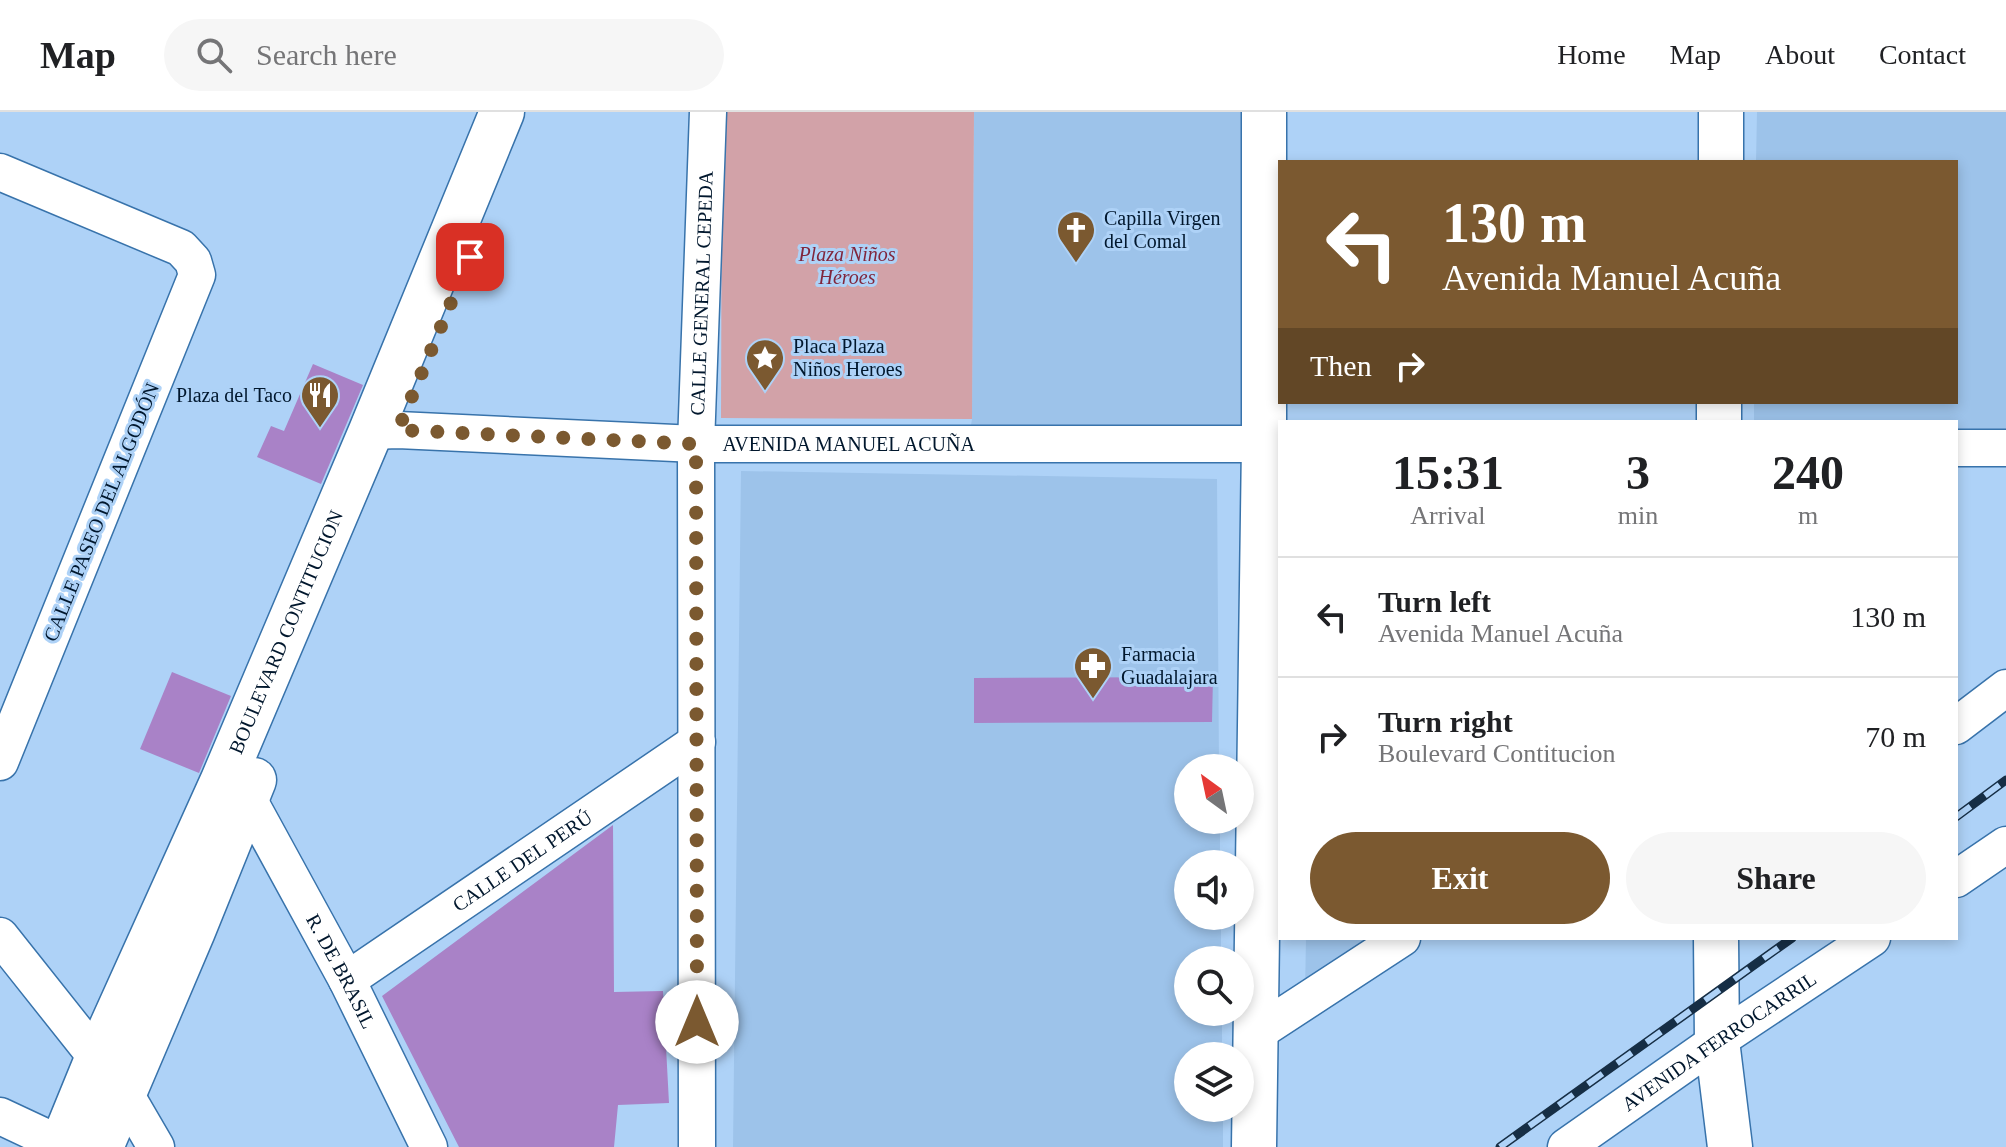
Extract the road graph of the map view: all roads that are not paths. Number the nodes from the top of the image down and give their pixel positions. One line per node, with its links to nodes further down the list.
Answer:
1 (502, 112): 8 (street, BOULEVARD CONTITUCION)
2 (530, 112): 8 (street, BOULEVARD CONTITUCION)
3 (708, 112): 9 (street, CALLE GENERAL CEPEDA)
4 (1264, 112): 10 (street)
5 (1721, 112): 6 (street)
6 (1721, 160)
7 (4, 186): 16 (street, CALLE PASEO DEL ALGODÓN)
8 (385, 431): 9 (street, AVENIDA MANUEL ACUÑA); 17 (street, BOULEVARD CONTITUCION); 27 (street, BOULEVARD CONTITUCION)
9 (696, 444): 10 (street, AVENIDA MANUEL ACUÑA); 15 (street, CALLE GENERAL CEPEDA)
10 (1272, 444): 25 (street)
11 (1958, 448): 12 (street)
12 (2006, 448)
13 (2006, 688): 14 (street)
14 (1958, 724)
15 (697, 742): 24 (street, CALLE DEL PERÚ); 33 (street, CALLE GENERAL CEPEDA)
16 (0, 762)
17 (247, 797): 24 (street, R. DE BRASIL); 28 (street, BOULEVARD CONTITUCION)
18 (2006, 845): 19 (street)
19 (1958, 878)
20 (0, 936): 27 (street)
21 (1399, 940): 25 (street)
22 (1716, 940): 26 (street)
23 (1869, 940): 26 (street, AVENIDA FERROCARRIL)
24 (347, 980): 32 (street, R. DE BRASIL)
25 (1255, 1034): 34 (street)
26 (1717, 1041): 35 (street, AVENIDA FERROCARRIL); 36 (street)
27 (97, 1059): 28 (street); 30 (street, BOULEVARD CONTITUCION)
28 (124, 1092): 30 (street, BOULEVARD CONTITUCION); 31 (street)
29 (0, 1116): 30 (street)
30 (75, 1146)
31 (156, 1147)
32 (429, 1147)
33 (697, 1147)
34 (1254, 1147)
35 (1566, 1147)
36 (1730, 1147)

